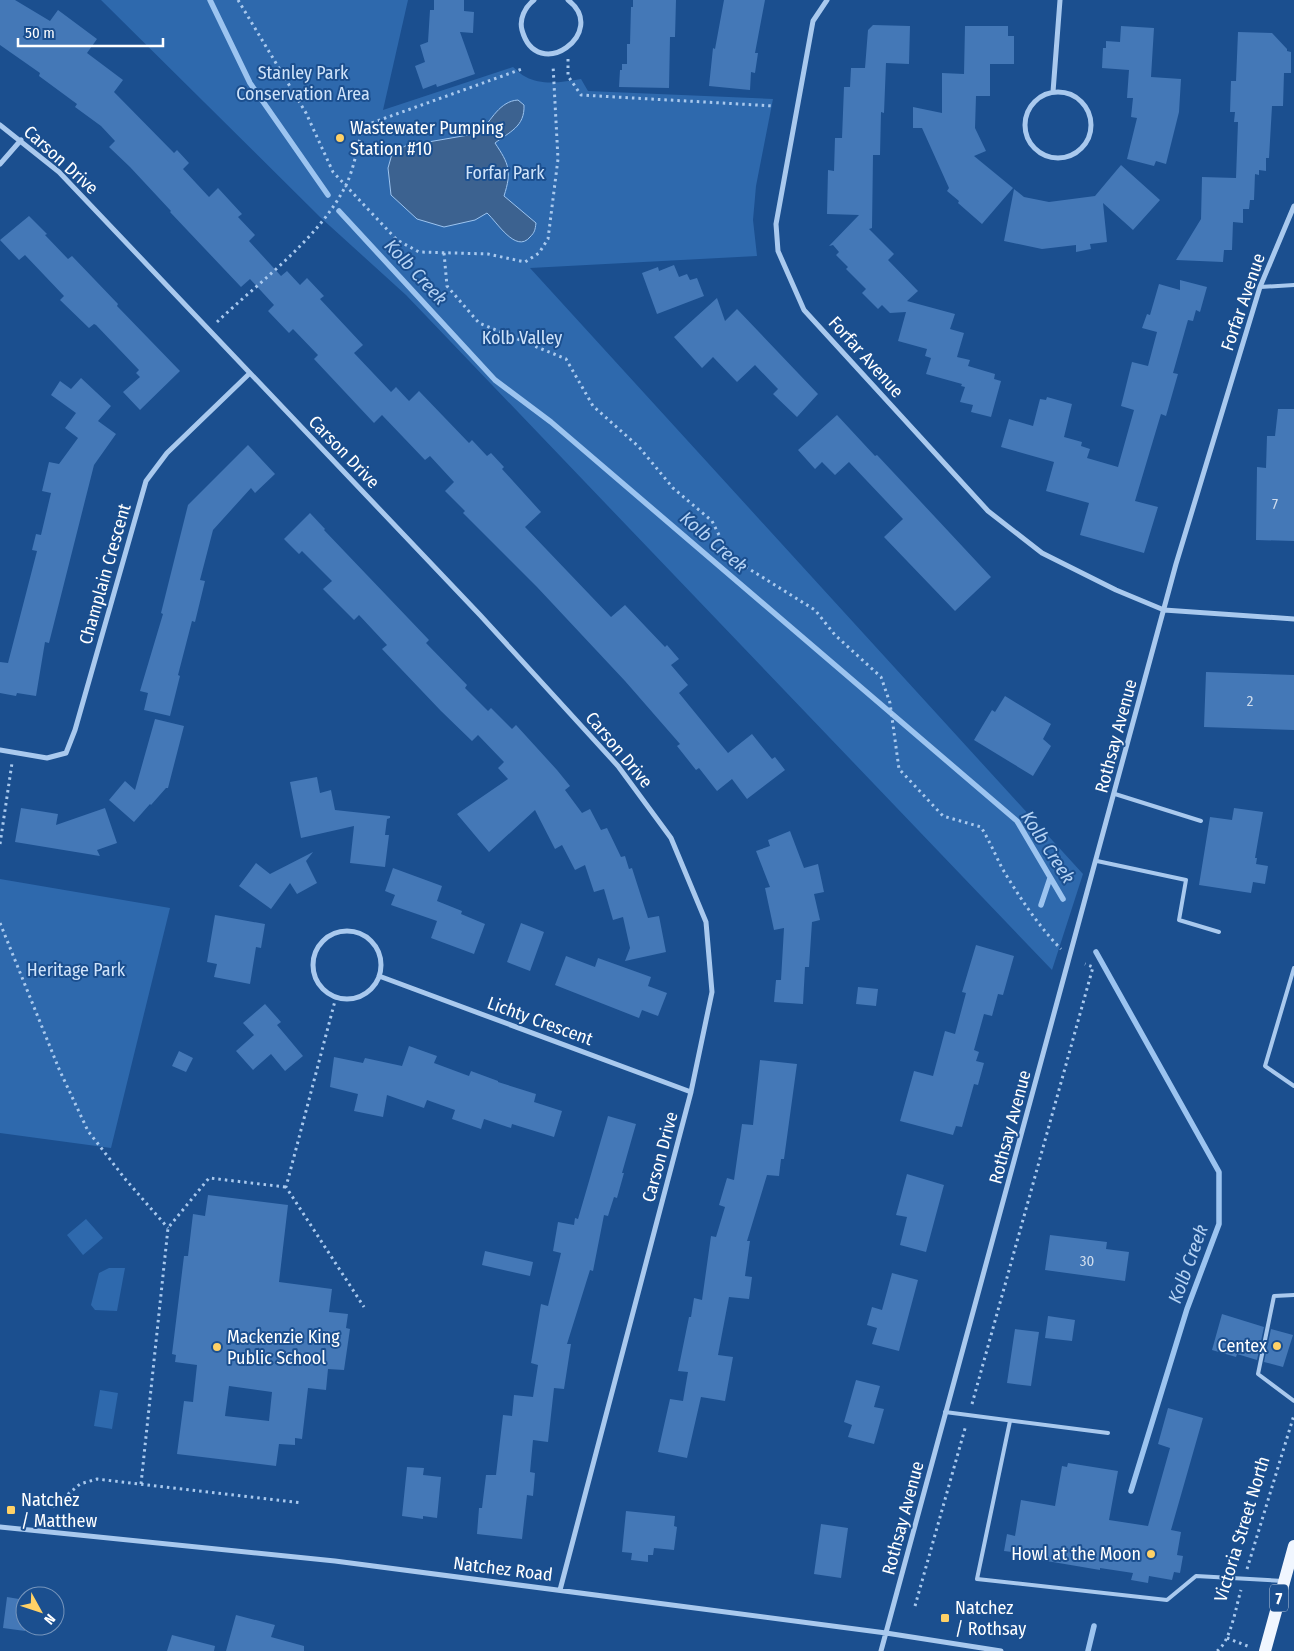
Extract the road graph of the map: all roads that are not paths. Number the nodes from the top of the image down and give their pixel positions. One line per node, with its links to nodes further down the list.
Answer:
1 (534, 0): 2 (street)
2 (568, 0)
3 (827, 0): 13 (street, Forfar Avenue)
4 (1060, 0): 5 (street)
5 (1053, 92): 5 (street)
6 (0, 125): 7 (street, Carson Drive)
7 (20, 140): 8 (street); 12 (street, Carson Drive)
8 (0, 164)
9 (1294, 206): 11 (street, Forfar Avenue)
10 (1294, 285): 11 (lane)
11 (1260, 287): 13 (street, Forfar Avenue)
12 (250, 373): 15 (street, Champlain Crescent); 23 (street, Carson Drive)
13 (1164, 610): 14 (street, Forfar Avenue); 16 (street, Rothsay Avenue)
14 (1294, 619)
15 (0, 750)
16 (1115, 794): 17 (lane); 18 (street, Rothsay Avenue)
17 (1201, 821)
18 (1097, 860): 19 (lane); 26 (street, Rothsay Avenue)
19 (1219, 932)
20 (1294, 968): 22 (lane)
21 (379, 976): 21 (street); 23 (street, Lichty Crescent)
22 (1294, 1086)
23 (691, 1092): 33 (street, Carson Drive)
24 (1294, 1295): 25 (lane)
25 (1294, 1401)
26 (945, 1412): 27 (lane); 34 (street, Rothsay Avenue)
27 (1010, 1420): 28 (lane); 32 (lane)
28 (1108, 1433)
29 (0, 1527): 33 (street, Natchez Road)
30 (1294, 1546): 31 (main road, 7)
31 (1291, 1569): 32 (main road, 7)
32 (1284, 1581): 37 (main road, 7)
33 (560, 1590): 34 (street, Natchez Road)
34 (886, 1633): 35 (street, Rothsay Avenue); 36 (street, Natchez Road)
35 (881, 1651)
36 (1001, 1651)
37 (1264, 1651)

